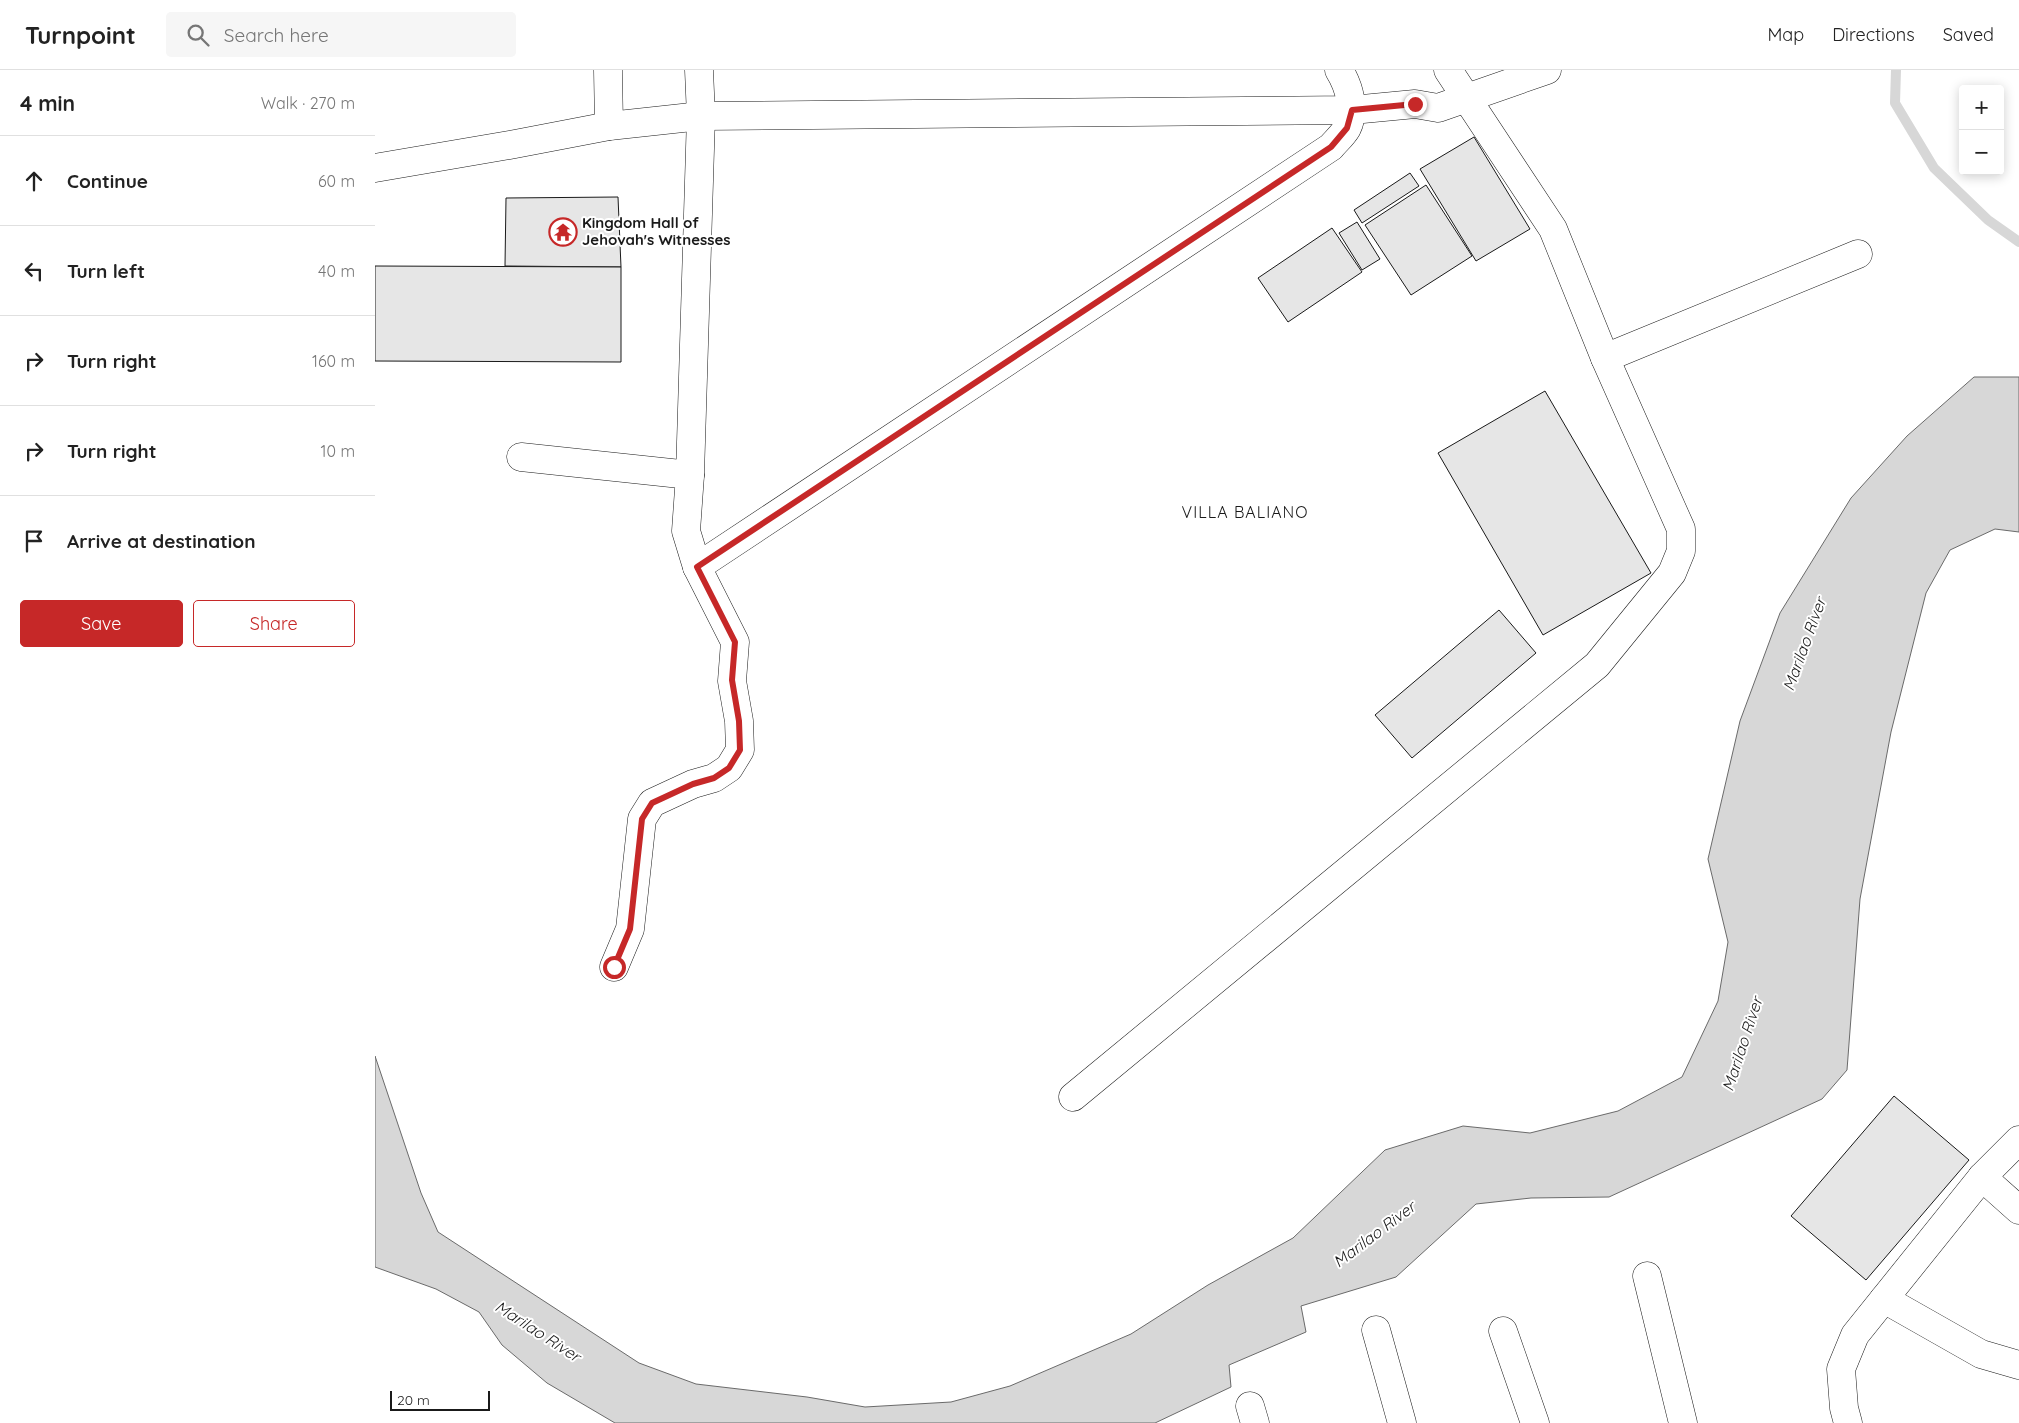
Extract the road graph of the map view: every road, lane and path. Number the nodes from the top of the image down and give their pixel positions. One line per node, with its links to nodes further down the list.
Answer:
1 (608, 70): 9 (street)
2 (699, 70): 8 (street)
3 (1339, 70): 7 (street)
4 (1448, 70): 6 (street)
5 (1547, 70): 6 (street)
6 (1466, 98): 7 (street); 12 (street)
7 (1352, 110): 8 (street); 15 (street)
8 (701, 116): 9 (street); 14 (street)
9 (609, 126): 10 (street)
10 (375, 168)
11 (1858, 254): 12 (street)
12 (1605, 358): 17 (street)
13 (521, 457): 14 (street)
14 (690, 475): 15 (street)
15 (697, 567): 16 (street)
16 (614, 967)
17 (1073, 1097)
18 (2019, 1140): 19 (street)
19 (1982, 1177): 20 (street); 22 (street)
20 (2019, 1210)
21 (1647, 1276): 28 (street)
22 (1884, 1299): 25 (street); 29 (street)
23 (1376, 1330): 26 (street)
24 (1503, 1331): 27 (street)
25 (2019, 1365)
26 (1402, 1423)
27 (1535, 1423)
28 (1683, 1423)
29 (1848, 1423)

